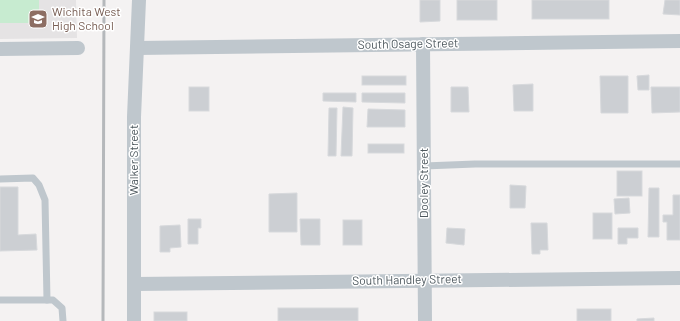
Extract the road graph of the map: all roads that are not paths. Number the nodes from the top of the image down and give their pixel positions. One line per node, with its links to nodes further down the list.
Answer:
1 (140, 0): 5 (street, Walker Street)
2 (680, 41): 3 (street, South Osage Street)
3 (423, 44): 5 (street, South Osage Street); 8 (street, Dooley Street)
4 (78, 48): 6 (street)
5 (137, 48): 12 (street, Walker Street)
6 (0, 49)
7 (680, 164): 8 (lane)
8 (424, 166): 11 (street, Dooley Street)
9 (0, 179): 14 (lane)
10 (680, 278): 11 (street, South Handley Street)
11 (424, 280): 12 (street, South Handley Street); 17 (street, Dooley Street)
12 (134, 284): 16 (street, Walker Street)
13 (0, 300): 14 (lane)
14 (47, 300): 15 (lane)
15 (62, 321)
16 (134, 321)
17 (424, 321)

